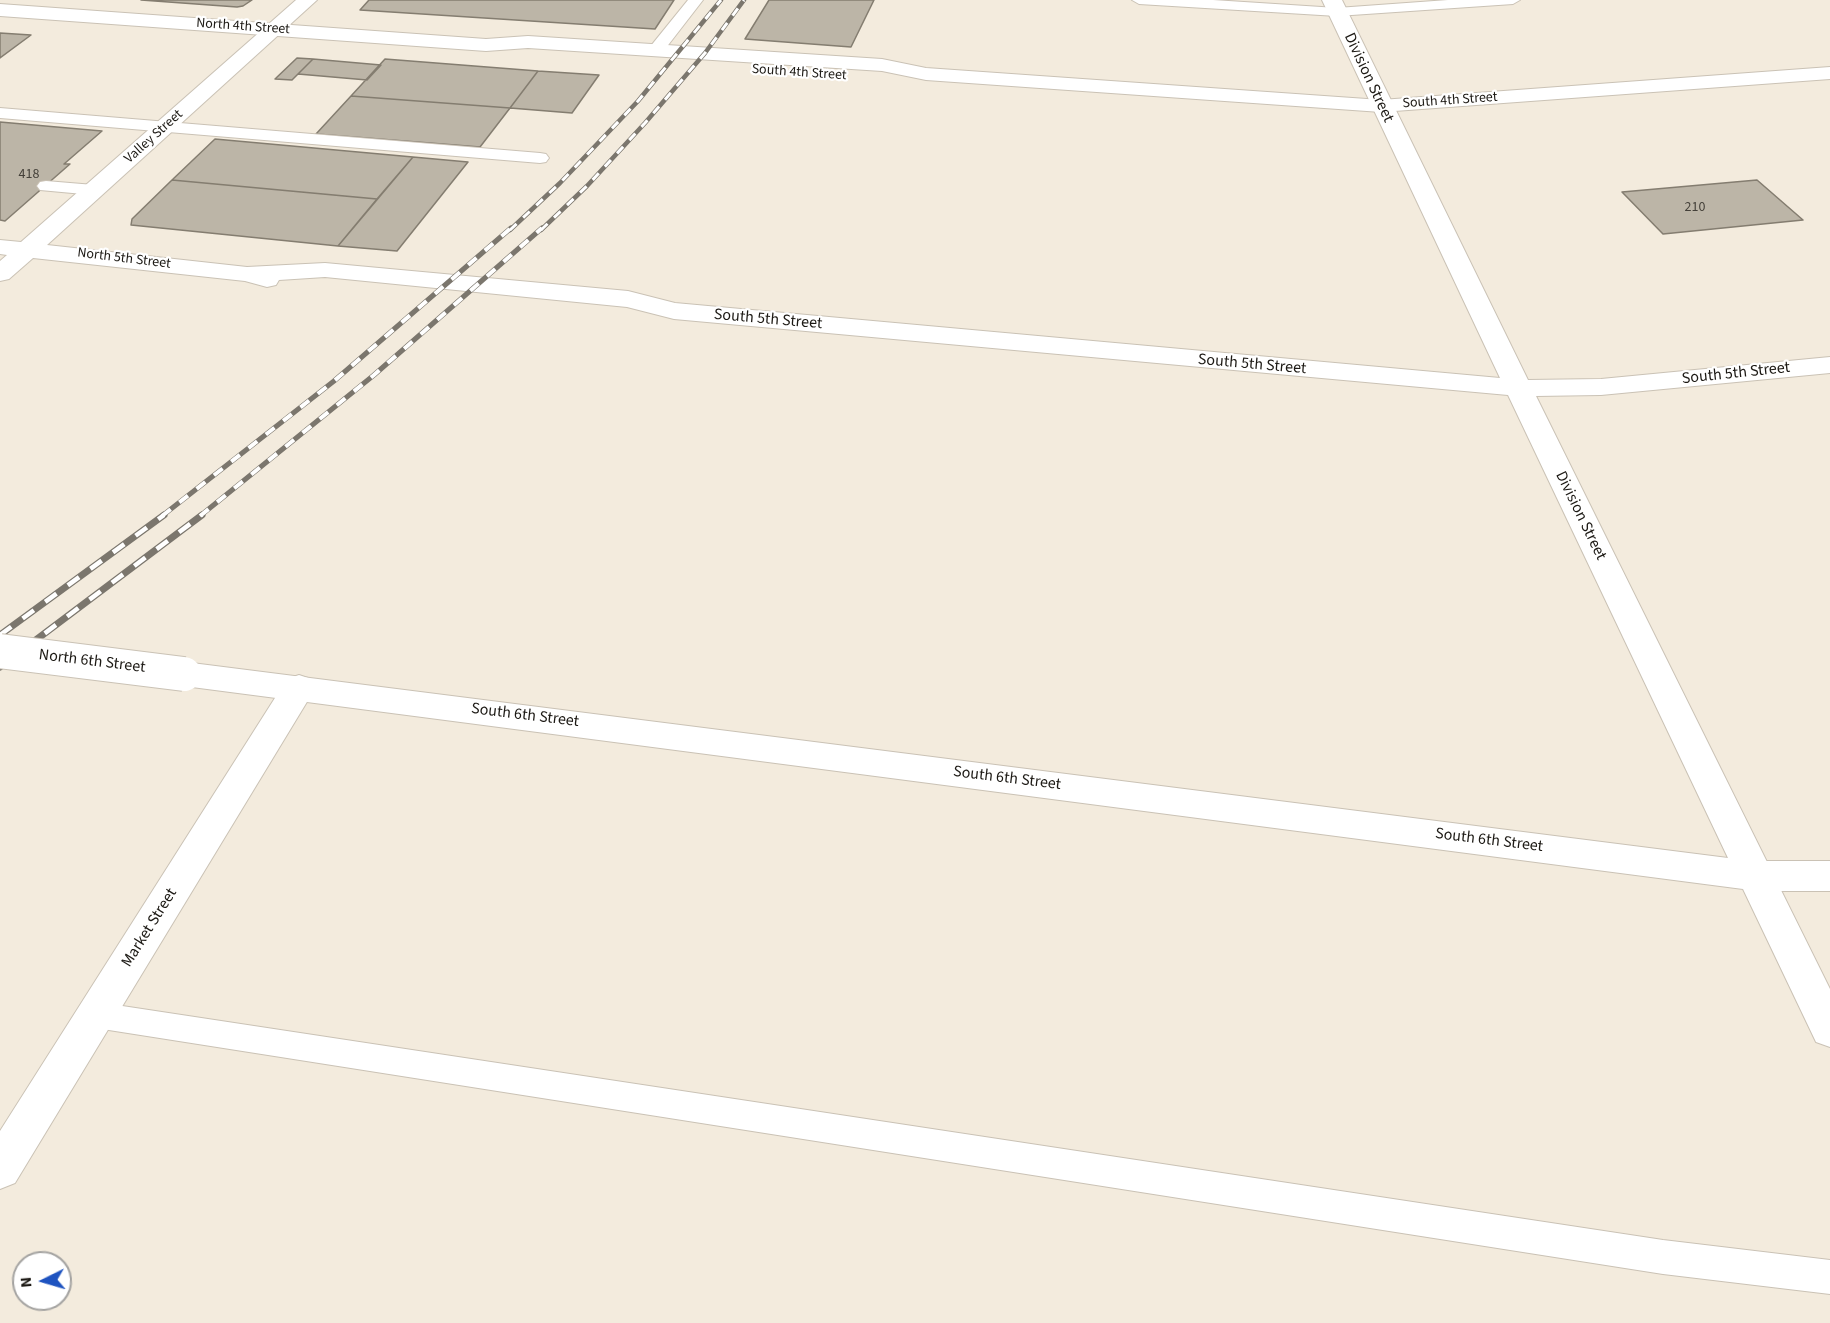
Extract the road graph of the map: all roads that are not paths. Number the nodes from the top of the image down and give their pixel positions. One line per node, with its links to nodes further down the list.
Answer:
1 (307, 0): 7 (street, Valley Street)
2 (696, 0): 9 (lane)
3 (1139, 0): 5 (lane)
4 (1513, 0): 5 (lane)
5 (1335, 6): 12 (street, Division Street)
6 (0, 10): 7 (street, North 4th Street)
7 (275, 29): 9 (street, North 4th Street); 14 (street, Valley Street)
8 (705, 53): 9 (street, North 4th Street); 11 (street, South 4th Street)
9 (663, 57): 11 (street, South 4th Street)
10 (1830, 73): 12 (street, South 4th Street)
11 (926, 74): 12 (street, South 4th Street)
12 (1381, 106): 26 (street, Division Street)
13 (0, 113): 14 (lane)
14 (166, 126): 15 (lane); 17 (street, Valley Street)
15 (540, 158)
16 (46, 186): 17 (lane)
17 (94, 190): 19 (street, Valley Street)
18 (0, 247): 19 (street, North 5th Street)
19 (27, 249): 20 (street, Valley Street); 21 (street, North 5th Street)
20 (0, 274)
21 (247, 274): 22 (street, North 5th Street); 23 (street, North 5th Street)
22 (479, 285): 24 (street, South 5th Street)
23 (426, 301): 24 (street, South 5th Street)
24 (674, 311): 26 (street, South 5th Street)
25 (1830, 365): 26 (street, South 5th Street)
26 (1518, 388): 30 (street, Division Street)
27 (0, 651): 28 (street, North 6th Street, bridge)
28 (184, 674): 29 (street, South 6th Street)
29 (299, 687): 30 (street, South 6th Street); 32 (street, Market Street)
30 (1755, 876): 31 (street, South 6th Street); 33 (street, Division Street)
31 (1830, 876)
32 (96, 1015): 34 (street, Market Street); 35 (lane)
33 (1830, 1030)
34 (0, 1169)
35 (1830, 1277)

